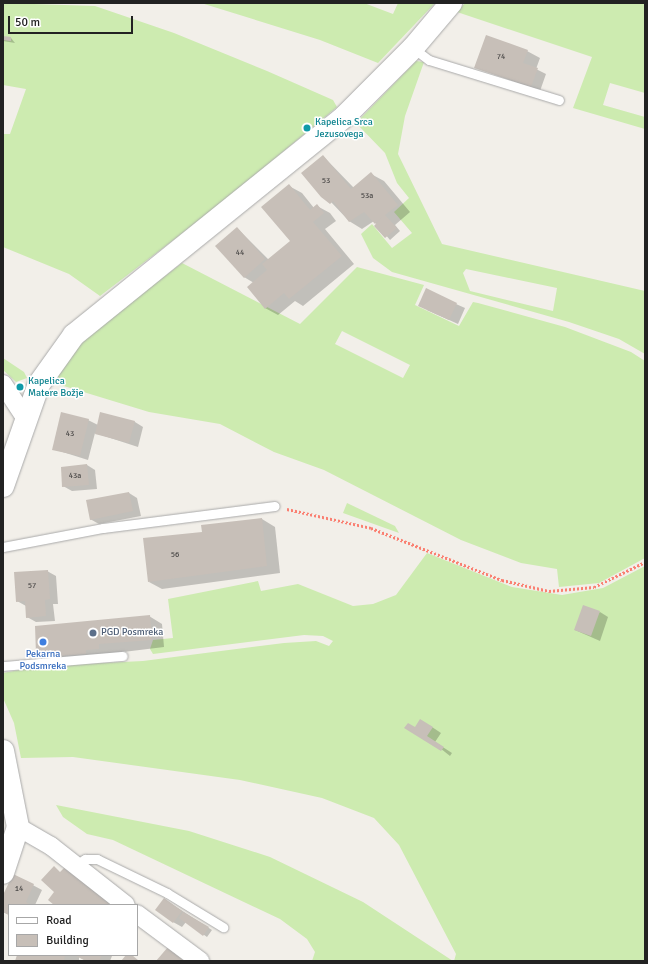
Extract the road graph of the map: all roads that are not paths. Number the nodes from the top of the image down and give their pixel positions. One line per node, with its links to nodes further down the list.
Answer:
1 (451, 3): 2 (street)
2 (413, 48): 3 (lane); 5 (street)
3 (559, 100)
4 (5, 388): 5 (street)
5 (26, 418): 6 (street)
6 (10, 445): 7 (street)
7 (3, 486)
8 (275, 506): 9 (lane)
9 (3, 547)
10 (123, 656): 11 (lane)
11 (3, 666)
12 (3, 751): 13 (street)
13 (18, 827): 14 (street); 15 (street)
14 (75, 865): 16 (street); 18 (lane)
15 (3, 874)
16 (125, 904)
17 (138, 915): 19 (street)
18 (223, 927)
19 (200, 961)

